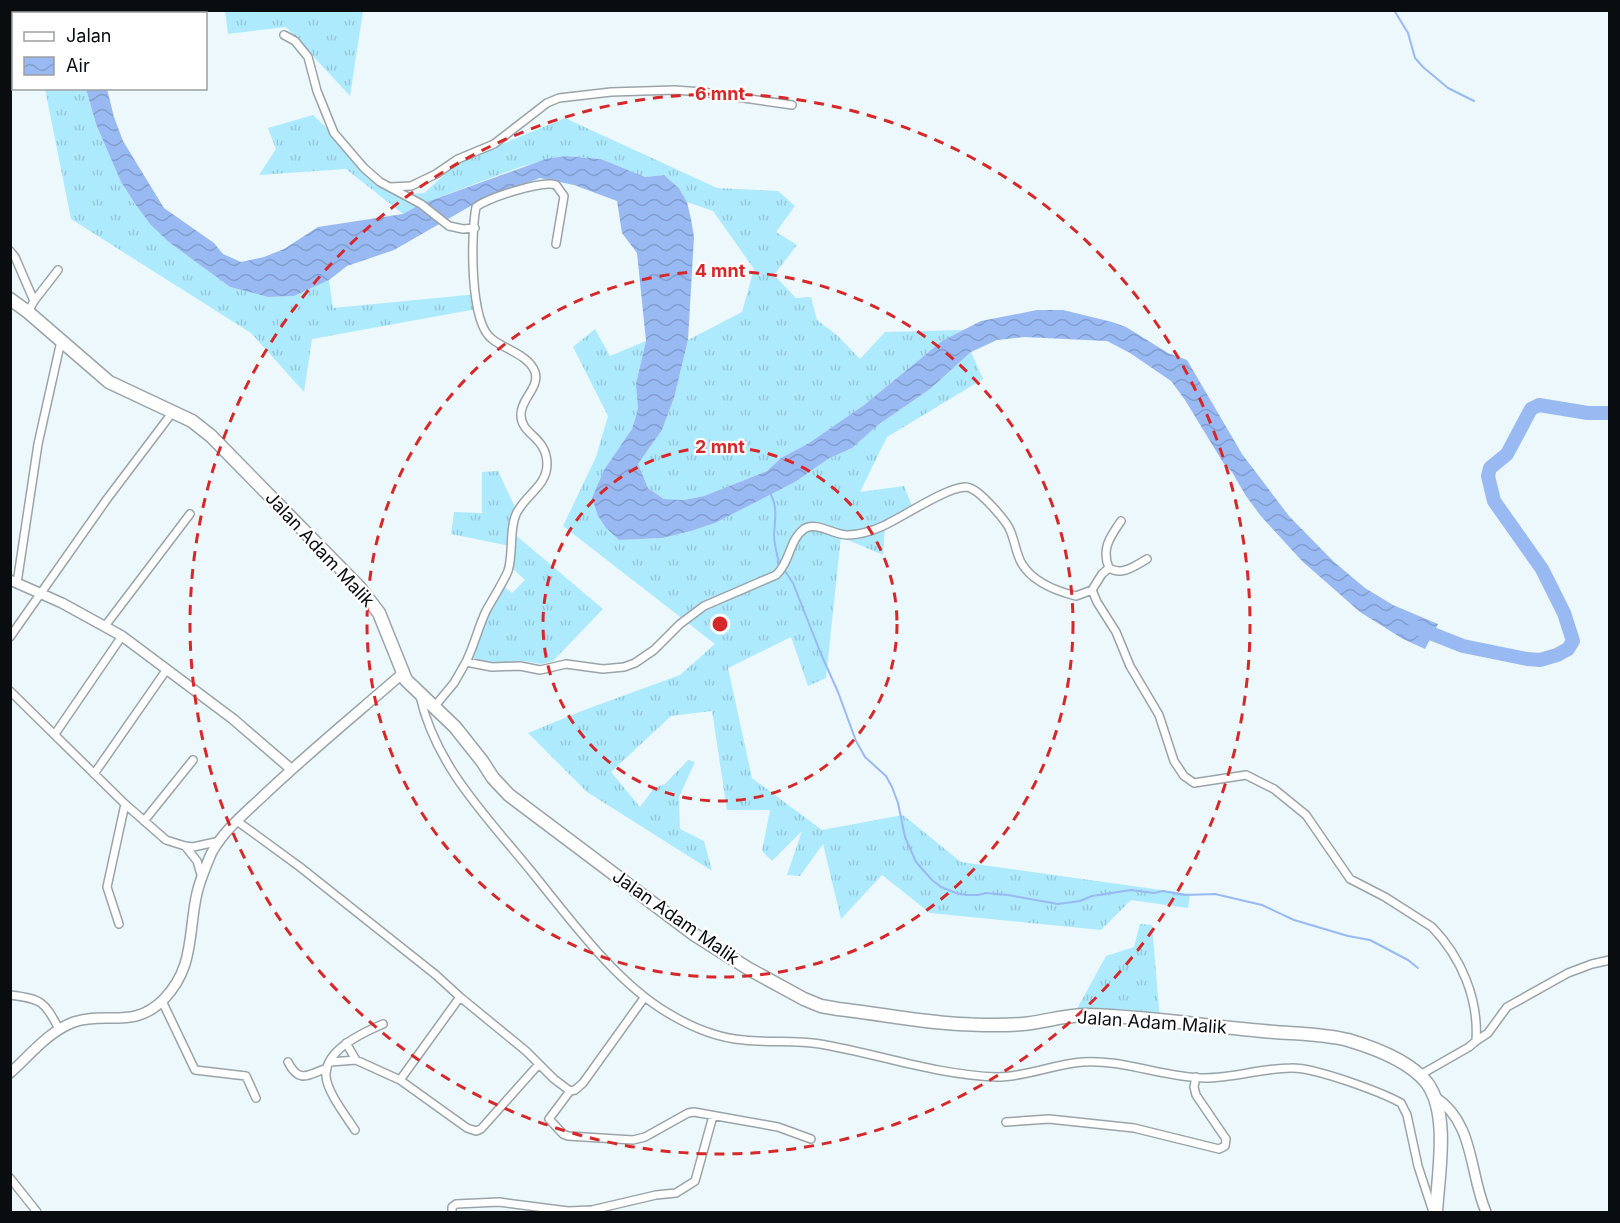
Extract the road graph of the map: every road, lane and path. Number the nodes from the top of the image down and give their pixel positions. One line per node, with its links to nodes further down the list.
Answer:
1 (284, 35): 3 (street)
2 (792, 105): 3 (street)
3 (390, 188): 4 (street)
4 (475, 228): 5 (street); 22 (street)
5 (556, 244)
6 (10, 251): 9 (street)
7 (58, 270): 9 (street)
8 (10, 299): 9 (highway, Jalan Adam Malik)
9 (31, 306): 10 (highway, Jalan Adam Malik)
10 (61, 340): 11 (highway, Jalan Adam Malik); 16 (street)
11 (172, 413): 18 (street); 24 (highway, Jalan Adam Malik)
12 (190, 514): 19 (street)
13 (1121, 521): 15 (street)
14 (1147, 559): 15 (street)
15 (1109, 568): 17 (street)
16 (14, 581): 18 (street)
17 (1092, 590): 22 (street); 46 (street)
18 (41, 593): 19 (street); 21 (street)
19 (105, 626): 20 (street)
20 (122, 636): 23 (street); 28 (street)
21 (10, 637)
22 (466, 662): 27 (street)
23 (166, 669): 30 (street); 31 (street)
24 (403, 674): 26 (highway, Jalan Adam Malik); 30 (street)
25 (10, 692): 28 (street)
26 (420, 693): 27 (highway, Jalan Adam Malik); 42 (street)
27 (434, 707): 53 (highway, Jalan Adam Malik)
28 (55, 734): 31 (street)
29 (193, 760): 33 (street)
30 (291, 769): 34 (street)
31 (94, 774): 32 (street)
32 (125, 804): 33 (street); 38 (street)
33 (144, 821): 36 (street)
34 (237, 821): 35 (street); 41 (street)
35 (220, 840): 36 (street); 37 (street)
36 (185, 846): 37 (street)
37 (202, 878): 43 (street)
38 (119, 924)
39 (1610, 960): 46 (street)
40 (10, 995): 45 (street)
41 (459, 997): 50 (street); 55 (street)
42 (644, 998): 54 (street); 56 (street)
43 (162, 1001): 45 (street); 58 (street)
44 (383, 1024): 47 (street)
45 (59, 1029): 52 (street)
46 (1476, 1041): 53 (street)
47 (346, 1043): 48 (street); 51 (street)
48 (356, 1060): 51 (street); 55 (street)
49 (288, 1062): 51 (street)
50 (539, 1064): 55 (street); 56 (street)
51 (328, 1065): 61 (street)
52 (10, 1072)
53 (1420, 1075): 57 (highway, Jalan Adam Malik)
54 (1196, 1077): 60 (street); 66 (street)
55 (400, 1080)
56 (570, 1091): 59 (street)
57 (1435, 1097): 66 (highway, Jalan Adam Malik); 67 (street)
58 (256, 1098)
59 (713, 1116): 62 (street); 65 (street)
60 (1006, 1122)
61 (355, 1130)
62 (811, 1139)
63 (10, 1178): 64 (street)
64 (37, 1212)
65 (452, 1212)
66 (1435, 1212)
67 (1486, 1212)

